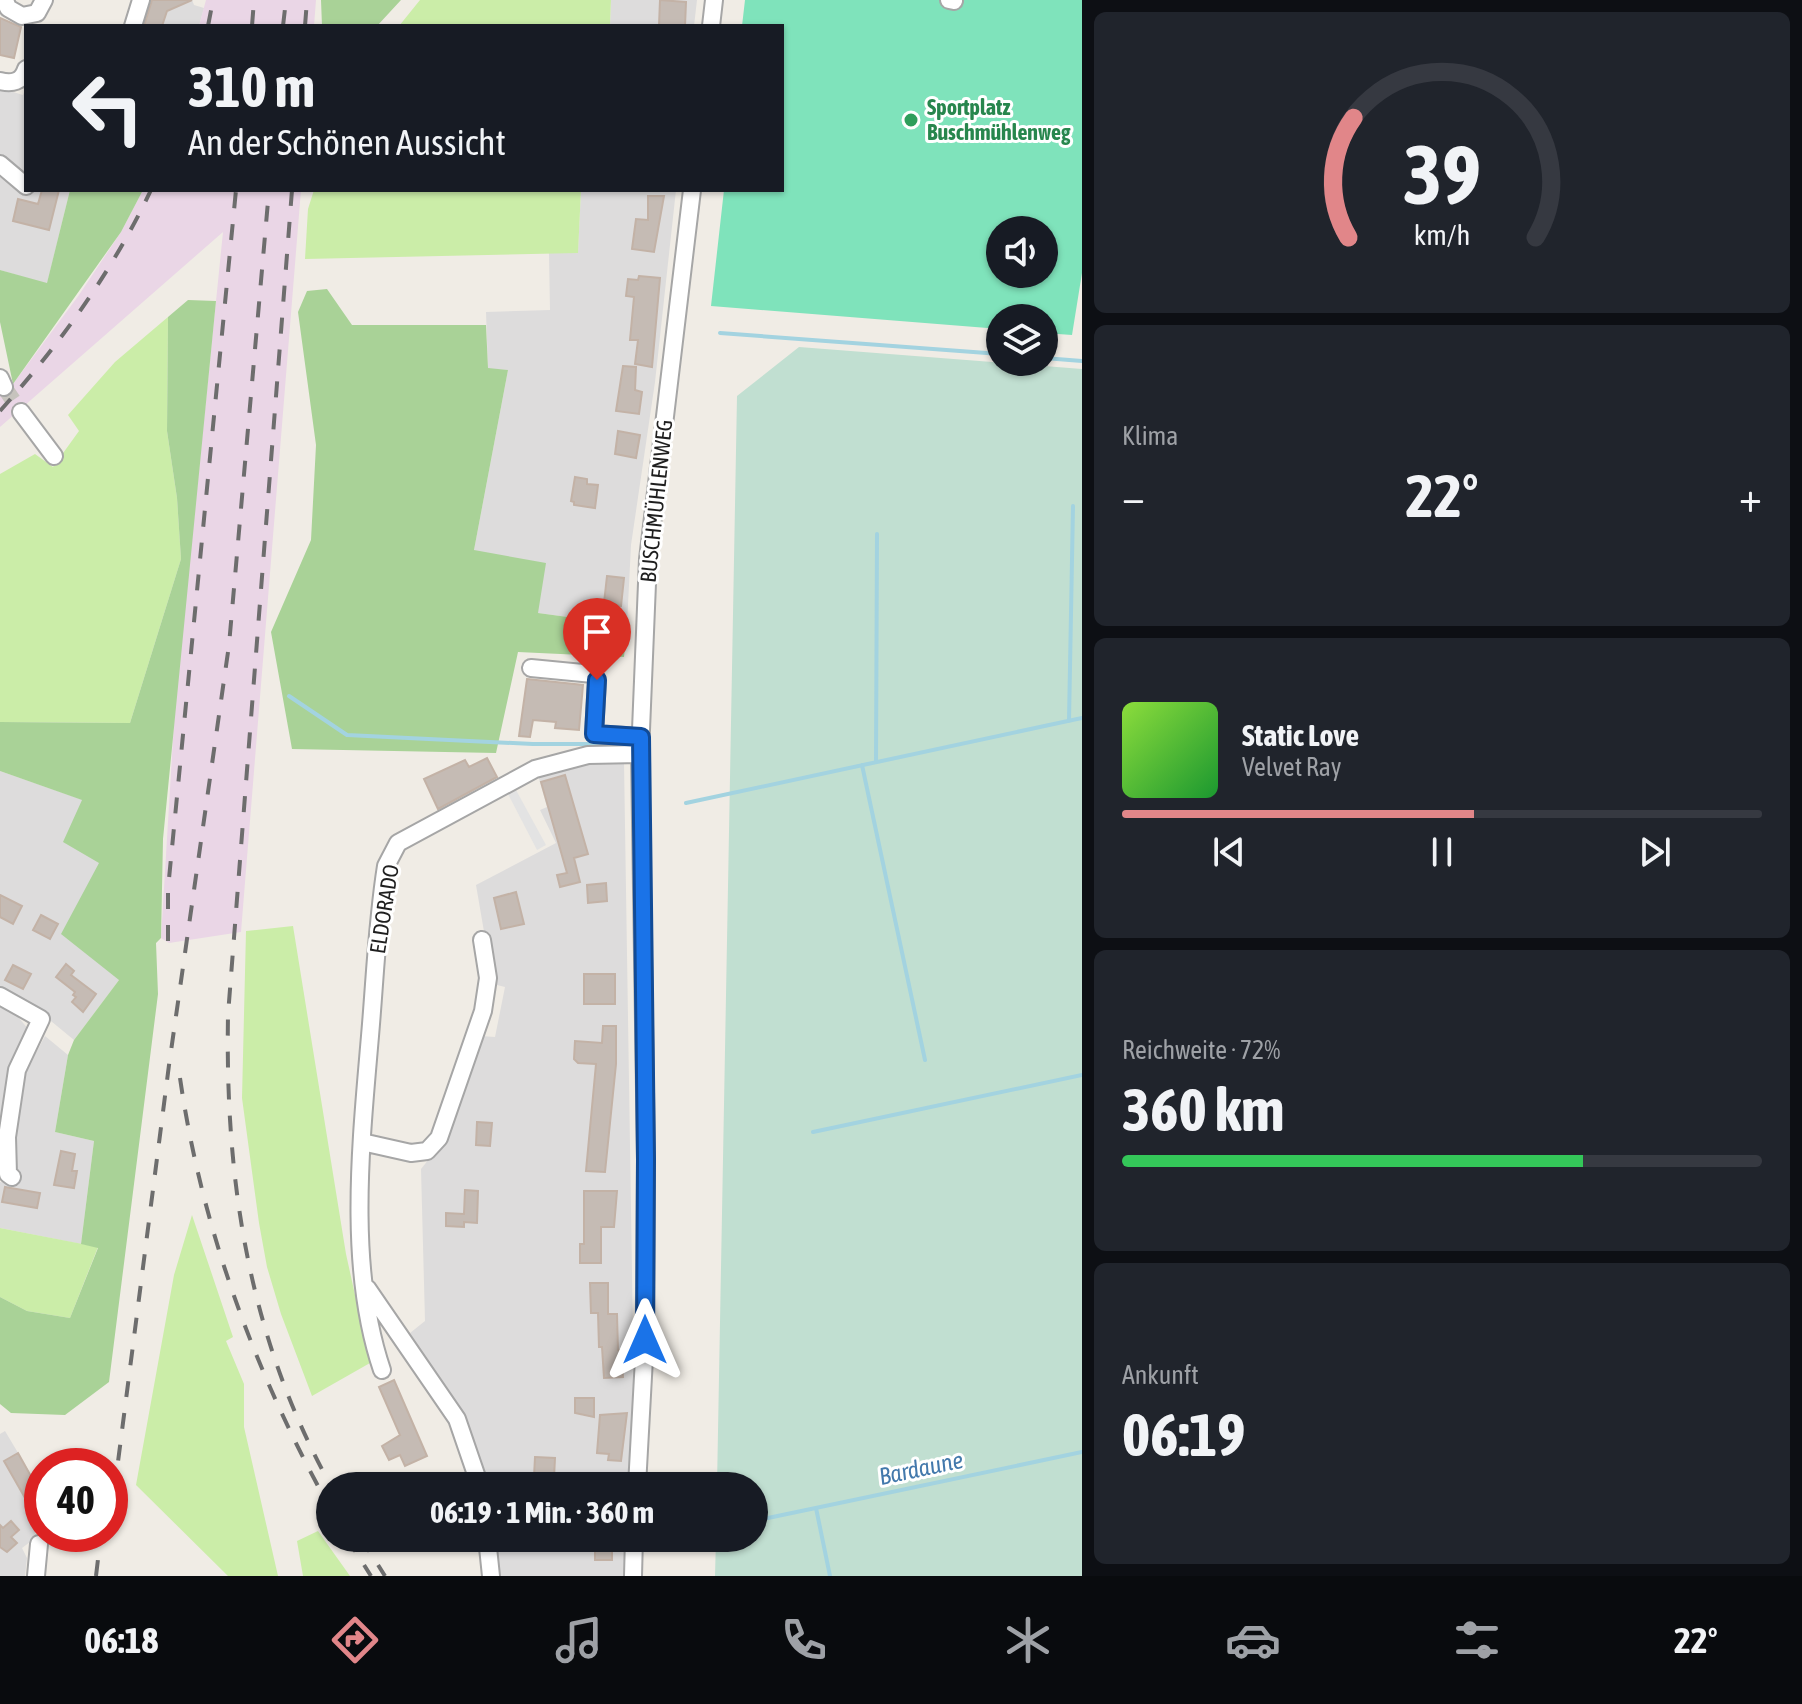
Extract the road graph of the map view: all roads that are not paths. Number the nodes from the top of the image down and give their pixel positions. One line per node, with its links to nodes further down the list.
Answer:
1 (5, 0): 4 (street)
2 (141, 0): 5 (street)
3 (714, 0): 6 (street)
4 (39, 13)
5 (134, 24)
6 (711, 24)
7 (24, 73): 8 (street)
8 (0, 81)
9 (0, 164): 10 (street)
10 (24, 184)
11 (692, 192): 15 (street, BUSCHMÜHLENWEG)
12 (21, 412): 13 (street)
13 (54, 456)
14 (531, 668): 15 (street)
15 (640, 746): 18 (street, ELDORADO); 23 (street, BUSCHMÜHLENWEG)
16 (482, 940): 18 (street)
17 (0, 996): 19 (street)
18 (362, 1142): 20 (street, ELDORADO)
19 (12, 1177)
20 (366, 1287): 21 (street, ELDORADO); 22 (street)
21 (382, 1370)
22 (475, 1472)
23 (638, 1472)
24 (38, 1552): 27 (street)
25 (488, 1552): 28 (street)
26 (634, 1552): 29 (street)
27 (36, 1576)
28 (491, 1576)
29 (633, 1576)

